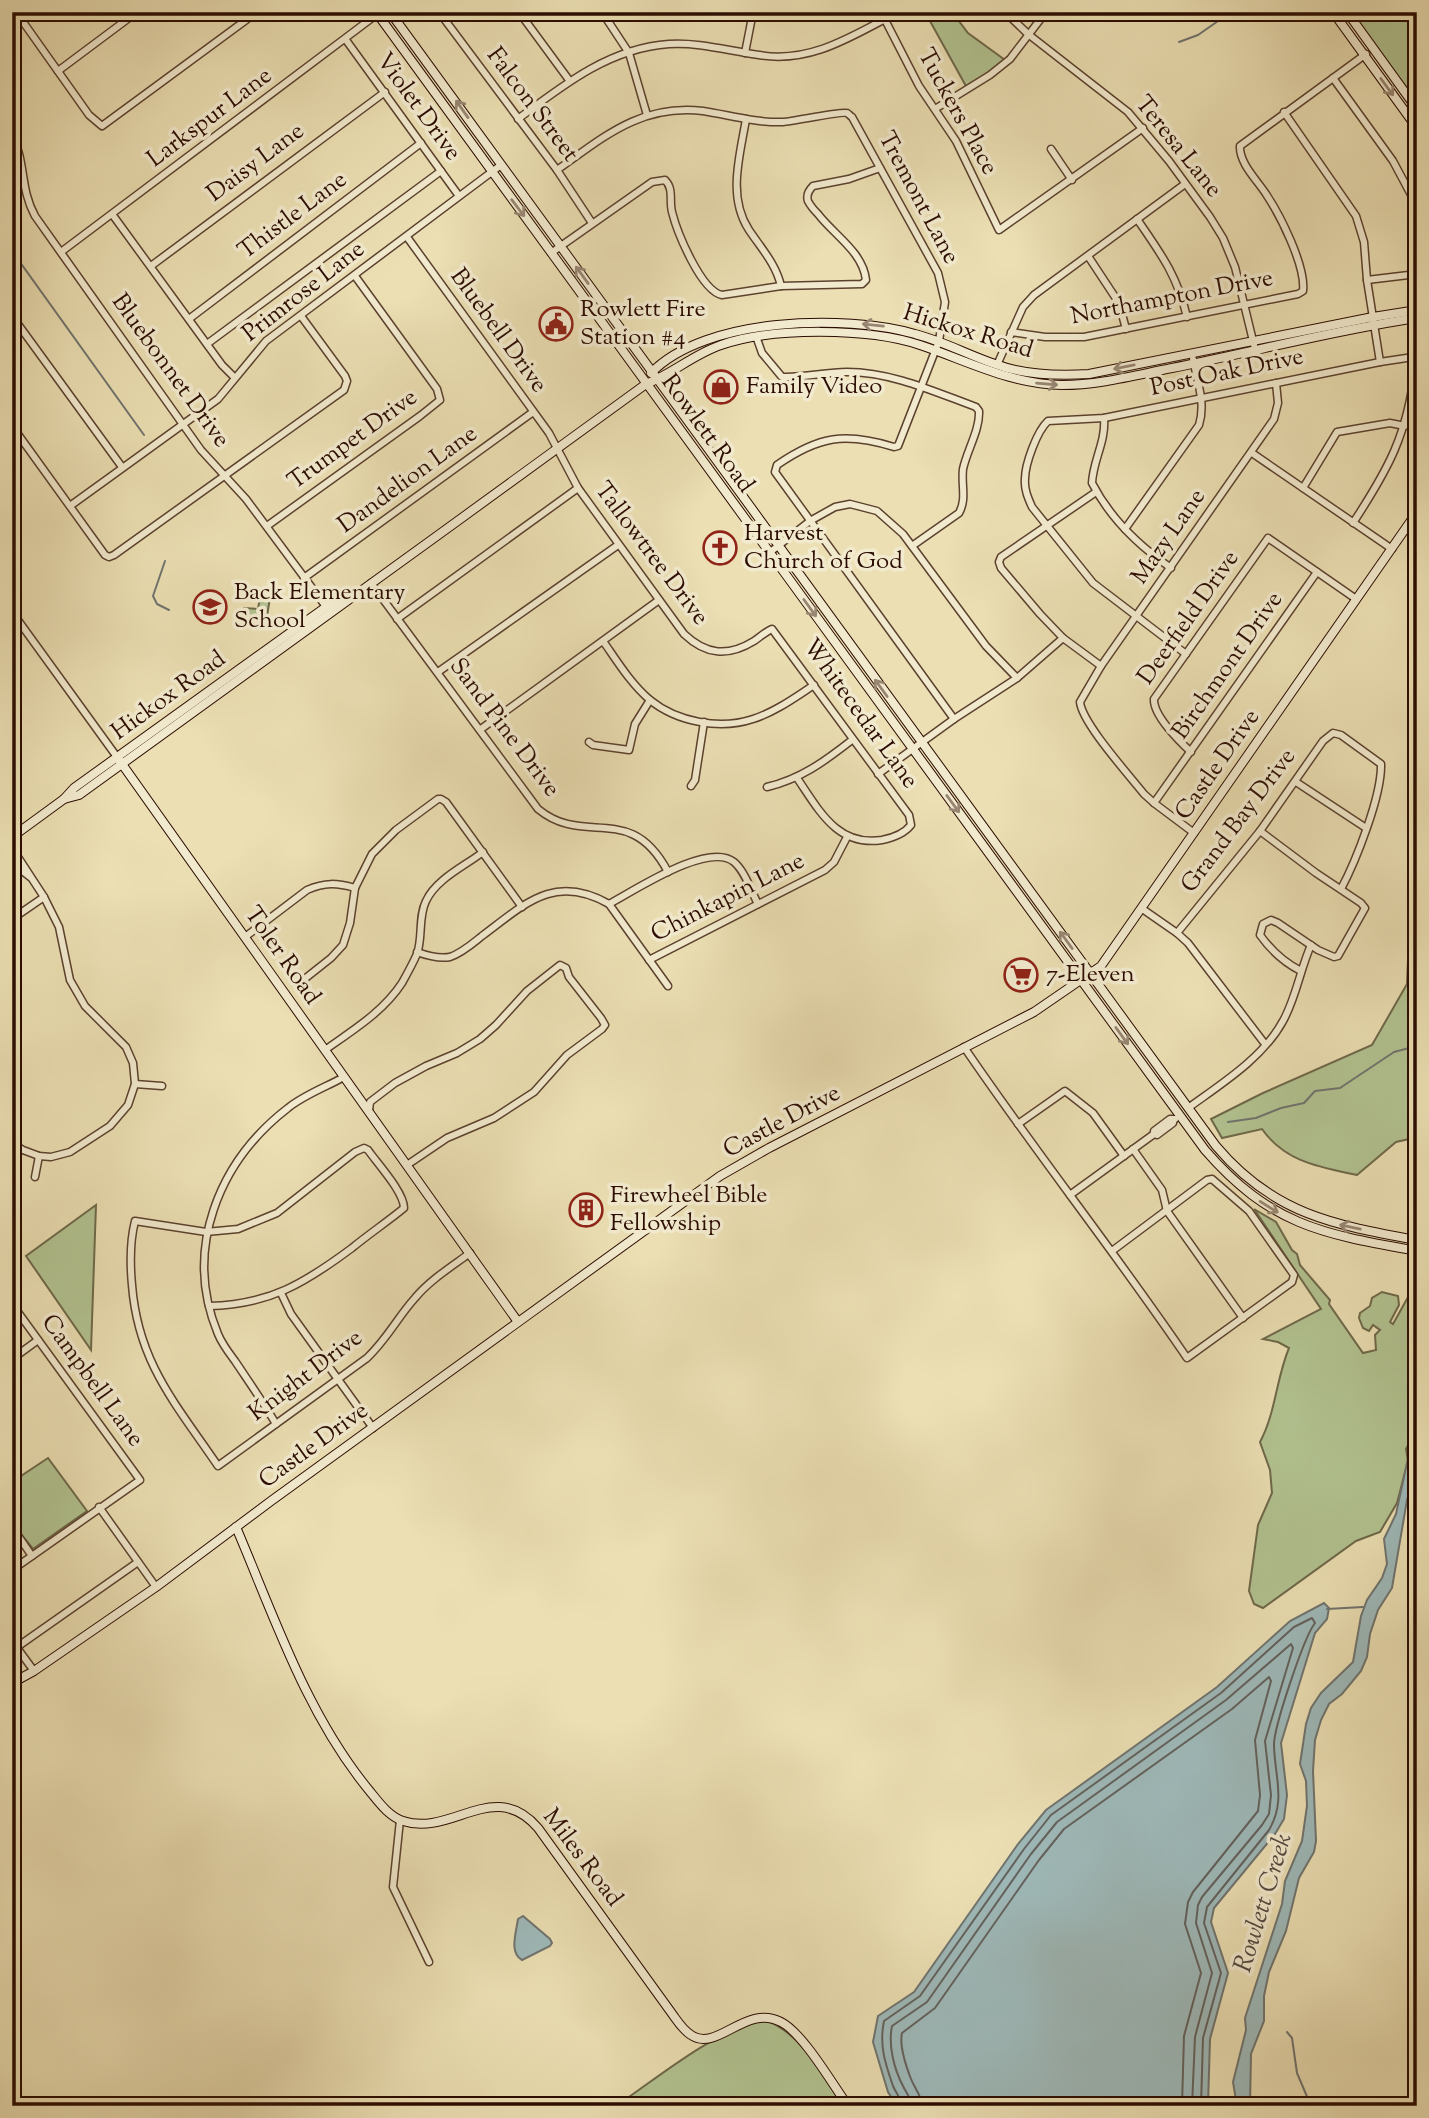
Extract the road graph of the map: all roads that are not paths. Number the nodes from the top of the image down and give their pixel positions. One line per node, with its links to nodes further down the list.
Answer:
1 (16, 12): 21 (street)
2 (137, 12): 21 (street)
3 (257, 12): 21 (street)
4 (390, 12): 36 (street, Rowlett Road, one-way to 4)
5 (439, 12): 29 (street, Falcon Street)
6 (519, 12): 23 (street)
7 (602, 12): 18 (street)
8 (753, 12): 19 (street)
9 (1004, 12): 15 (street, Teresa Lane)
10 (1046, 12): 15 (street)
11 (1333, 12): 20 (street)
12 (1347, 12): 17 (street)
13 (378, 13): 16 (street, Larkspur Lane); 40 (street, Rowlett Road)
14 (883, 16): 19 (street); 25 (street, Tuckers Place)
15 (1028, 34): 25 (street); 31 (street, Teresa Lane)
16 (346, 40): 24 (street, Violet Drive); 45 (street, Larkspur Lane)
17 (1373, 48): 20 (street); 26 (street)
18 (629, 53): 19 (street); 23 (street); 28 (street)
19 (745, 53)
20 (1363, 55): 22 (street); 32 (street, one-way to 32)
21 (58, 71)
22 (1333, 78): 27 (street); 44 (street)
23 (569, 80): 29 (street)
24 (385, 92): 34 (street, Violet Drive); 53 (street, Daisy Lane)
25 (935, 109): 41 (street, Tuckers Place)
26 (1417, 109)
27 (1284, 112): 56 (street); 58 (street, Northampton Drive)
28 (647, 114): 30 (street); 38 (street)
29 (518, 119): 38 (street, Falcon Street)
30 (746, 119): 37 (street, Tremont Lane); 57 (street)
31 (1143, 128): 41 (street); 42 (street, Teresa Lane)
32 (1417, 128)
33 (12, 134): 50 (street, Bluebonnet Drive)
34 (421, 144): 39 (street, Violet Drive); 64 (street, Thistle Lane)
35 (1051, 149): 41 (street)
36 (501, 165): 40 (street, Primrose Lane); 49 (street, Rowlett Road)
37 (880, 168): 57 (street); 69 (street, Tremont Lane)
38 (557, 170): 47 (street, Falcon Street)
39 (441, 171): 43 (street, Violet Drive); 71 (street)
40 (491, 173): 43 (street, Primrose Lane); 51 (street, Rowlett Road, one-way to 51)
41 (1072, 180)
42 (1185, 184): 46 (street); 58 (street, Teresa Lane)
43 (460, 197): 48 (street, Primrose Lane)
44 (1417, 206)
45 (112, 214): 50 (street, Larkspur Lane); 53 (street)
46 (1137, 219): 52 (street); 62 (street)
47 (592, 223): 49 (street); 57 (street)
48 (407, 237): 55 (street, Primrose Lane); 86 (street, Bluebell Drive)
49 (561, 246): 51 (street); 79 (street, Rowlett Road, one-way to 49)
50 (61, 252): 88 (street, Bluebonnet Drive)
51 (551, 253): 83 (street, Rowlett Road)
52 (1088, 256): 66 (street); 67 (street)
53 (151, 266): 64 (street)
54 (1417, 274): 56 (street)
55 (355, 276): 61 (street, Primrose Lane); 102 (street, Trumpet Drive)
56 (1367, 279): 65 (street)
57 (781, 286)
58 (1245, 305): 62 (street, Northampton Drive); 70 (street, Teresa Lane)
59 (1417, 310): 65 (street, Hickox Road)
60 (12, 316): 93 (street)
61 (300, 316): 80 (street, Primrose Lane); 94 (street)
62 (1187, 317): 66 (street, Northampton Drive)
63 (1417, 318): 65 (street, Hickox Road)
64 (189, 319): 71 (street)
65 (1374, 321): 70 (street, Hickox Road); 74 (street, Hickox Road); 76 (street)
66 (1126, 329): 67 (street, Northampton Drive)
67 (1011, 332): 78 (street)
68 (756, 336): 72 (street, Hickox Road); 73 (street, Hickox Road); 84 (street)
69 (939, 341): 72 (street, Hickox Road, one-way to 72); 73 (street, Tremont Lane); 78 (street, Hickox Road)
70 (1254, 341): 74 (street, Teresa Lane); 75 (street, Hickox Road)
71 (207, 344): 80 (street)
72 (704, 346): 79 (street, Hickox Road); 81 (street, Hickox Road)
73 (935, 351): 77 (street, Hickox Road, one-way to 77); 84 (street, Tremont Lane)
74 (1255, 351): 77 (street, Hickox Road)
75 (1191, 354): 77 (street); 78 (street, Hickox Road, one-way to 78)
76 (1380, 362): 82 (street, Post Oak Drive); 90 (street, Post Oak Drive)
77 (1194, 364): 85 (street)
78 (997, 365)
79 (652, 371): 81 (street, Rowlett Road); 83 (street, Hickox Road)
80 (235, 378): 88 (street, Primrose Lane)
81 (658, 379): 83 (street, Hickox Road); 106 (street, Rowlett Road)
82 (1276, 383): 85 (street, Post Oak Drive); 92 (street, Mazy Lane)
83 (646, 384): 91 (street, Hickox Road); 109 (street, Rowlett Road)
84 (922, 387): 100 (street, Tremont Lane); 107 (street)
85 (1202, 399): 87 (street, Post Oak Drive); 104 (street)
86 (533, 412): 91 (street, Bluebell Drive); 112 (street, Dandelion Lane)
87 (1104, 418): 97 (street); 103 (street, Post Oak Drive)
88 (183, 425): 93 (street, Primrose Lane); 94 (street, Bluebonnet Drive)
89 (12, 426): 98 (street)
90 (1405, 426): 96 (street); 101 (street)
91 (558, 448): 95 (street, Tallowtree Drive); 113 (street, Hickox Road)
92 (1252, 453): 96 (street); 110 (street, Mazy Lane)
93 (122, 467): 98 (street, Primrose Lane)
94 (224, 476): 98 (street); 102 (street, Bluebonnet Drive)
95 (578, 488): 105 (street, Tallowtree Drive); 119 (street)
96 (1303, 488): 101 (street)
97 (1097, 492): 103 (street); 104 (street)
98 (70, 506)
99 (1417, 512): 108 (street, Castle Drive)
100 (810, 521): 106 (street); 107 (street); 132 (street)
101 (1353, 523): 108 (street)
102 (267, 526): 112 (street, Bluebonnet Drive)
103 (1046, 526): 118 (street); 121 (street)
104 (1125, 529): 110 (street)
105 (618, 545): 115 (street, Tallowtree Drive); 126 (street)
106 (779, 545): 109 (street); 137 (street, Rowlett Road, one-way to 106)
107 (912, 546): 127 (street)
108 (1392, 549): 114 (street, Castle Drive)
109 (769, 553): 138 (street, Rowlett Road, one-way to 138)
110 (1171, 568): 118 (street, Mazy Lane)
111 (1317, 572): 114 (street); 124 (street, Deerfield Drive); 139 (street, Birchmont Drive)
112 (304, 578): 116 (street, Bluebonnet Drive)
113 (371, 583): 116 (street, Hickox Road); 119 (street, Sand Pine Drive)
114 (1356, 599): 150 (street, Castle Drive)
115 (659, 600): 120 (street, Tallowtree Drive); 122 (street)
116 (328, 611): 123 (street, Hickox Road); 128 (street, Hickox Road)
117 (12, 612): 140 (street, Toler Road)
118 (1136, 617): 124 (street); 125 (street, Mazy Lane)
119 (397, 619): 126 (street, Sand Pine Drive)
120 (772, 629): 129 (street, Whitecedar Lane)
121 (1063, 638): 125 (street); 127 (street)
122 (603, 641): 131 (street); 134 (street)
123 (274, 644): 128 (street); 130 (street, Hickox Road)
124 (1186, 653): 139 (street, Deerfield Drive)
125 (1101, 666): 146 (street, Mazy Lane)
126 (438, 672): 134 (street, Sand Pine Drive)
127 (1017, 678): 132 (street)
128 (236, 682): 130 (street, Hickox Road)
129 (814, 685): 133 (street); 135 (street, Whitecedar Lane)
130 (223, 686): 140 (street, Hickox Road)
131 (650, 700): 133 (street); 136 (street)
132 (954, 719): 137 (street)
133 (704, 722): 144 (street)
134 (481, 729): 157 (street, Sand Pine Drive)
135 (852, 740): 141 (street, Whitecedar Lane); 142 (street)
136 (589, 742)
137 (921, 743): 138 (street); 148 (street, Rowlett Road)
138 (912, 749): 141 (street); 153 (street, Rowlett Road, one-way to 153)
139 (1191, 752): 146 (street, Birchmont Drive)
140 (119, 760): 151 (street, Hickox Road); 168 (street, Toler Road)
141 (878, 774): 152 (street, Whitecedar Lane)
142 (797, 778): 145 (street); 152 (street)
143 (1296, 782): 147 (street); 147 (street, Grand Bay Drive); 149 (street, Grand Bay Drive)
144 (691, 786)
145 (767, 787)
146 (1154, 803): 150 (street)
147 (1366, 828): 160 (street)
148 (988, 831): 153 (street); 173 (street, Rowlett Road, one-way to 148)
149 (1260, 831): 160 (street); 167 (street, Grand Bay Drive)
150 (1194, 833): 165 (street, Castle Drive)
151 (12, 837)
152 (847, 837): 163 (street, Chinkapin Lane)
153 (978, 838): 173 (street, Rowlett Road)
154 (12, 848): 158 (street)
155 (483, 852): 159 (street); 164 (street); 170 (street)
156 (12, 863): 158 (street)
157 (668, 872): 162 (street); 163 (street)
158 (31, 878): 161 (street)
159 (355, 888): 168 (street); 174 (street)
160 (1341, 889): 169 (street)
161 (44, 897): 166 (street); 181 (street)
162 (610, 904): 164 (street); 171 (street)
163 (758, 904): 171 (street, Chinkapin Lane)
164 (522, 907): 170 (street)
165 (1141, 908): 167 (street); 173 (street, Castle Drive)
166 (12, 919)
167 (1177, 933): 176 (street)
168 (246, 937): 178 (street, Toler Road)
169 (1311, 946): 172 (street); 172 (street)
170 (417, 952): 178 (street)
171 (649, 960): 175 (street)
172 (1300, 971): 176 (street)
173 (1086, 977): 177 (street, Castle Drive); 180 (street, one-way to 180); 183 (street)
174 (302, 981)
175 (667, 986)
176 (1265, 1044): 183 (street)
177 (964, 1047): 186 (street); 204 (street, Castle Drive)
178 (325, 1050): 179 (street, Toler Road)
179 (344, 1077): 184 (street, Toler Road); 195 (street)
180 (1153, 1079): 183 (street); 185 (street)
181 (135, 1084): 182 (street); 189 (street)
182 (162, 1086)
183 (1188, 1108): 196 (street, one-way to 183)
184 (369, 1111): 191 (street, Toler Road); 191 (street)
185 (1177, 1118): 188 (street); 198 (street, one-way to 198)
186 (1018, 1124): 190 (street); 193 (street)
187 (12, 1143): 189 (street)
188 (1133, 1149): 190 (street); 194 (street)
189 (39, 1156): 192 (street)
190 (1124, 1156): 193 (street)
191 (407, 1165): 199 (street, Toler Road)
192 (36, 1177)
193 (1070, 1195): 197 (street)
194 (1167, 1211): 197 (street); 203 (street); 203 (street)
195 (206, 1232): 200 (street); 202 (street); 208 (street, Knight Drive)
196 (1417, 1240)
197 (1112, 1251): 203 (street)
198 (1417, 1251)
199 (470, 1253): 204 (street, Toler Road); 207 (street, Knight Drive)
200 (282, 1293): 202 (street); 207 (street)
201 (12, 1304): 205 (street, Campbell Lane)
202 (209, 1306): 208 (street)
203 (1243, 1318)
204 (518, 1322): 209 (street, Castle Drive)
205 (38, 1340): 206 (street); 210 (street, Campbell Lane)
206 (12, 1359)
207 (336, 1378): 208 (street, Knight Drive); 209 (street)
208 (276, 1424)
209 (373, 1428): 212 (street, Castle Drive)
210 (99, 1507): 213 (street); 214 (street)
211 (12, 1527): 213 (street)
212 (236, 1527): 216 (street, Castle Drive); 221 (street)
213 (32, 1556): 215 (street)
214 (138, 1562): 216 (street); 218 (street)
215 (12, 1570)
216 (156, 1587): 219 (street, Castle Drive)
217 (12, 1641): 218 (street)
218 (17, 1647): 219 (street)
219 (34, 1671): 220 (street, Castle Drive)
220 (12, 1683)
221 (400, 1820): 222 (street); 223 (street, Miles Road)
222 (429, 1962)
223 (848, 2106)

